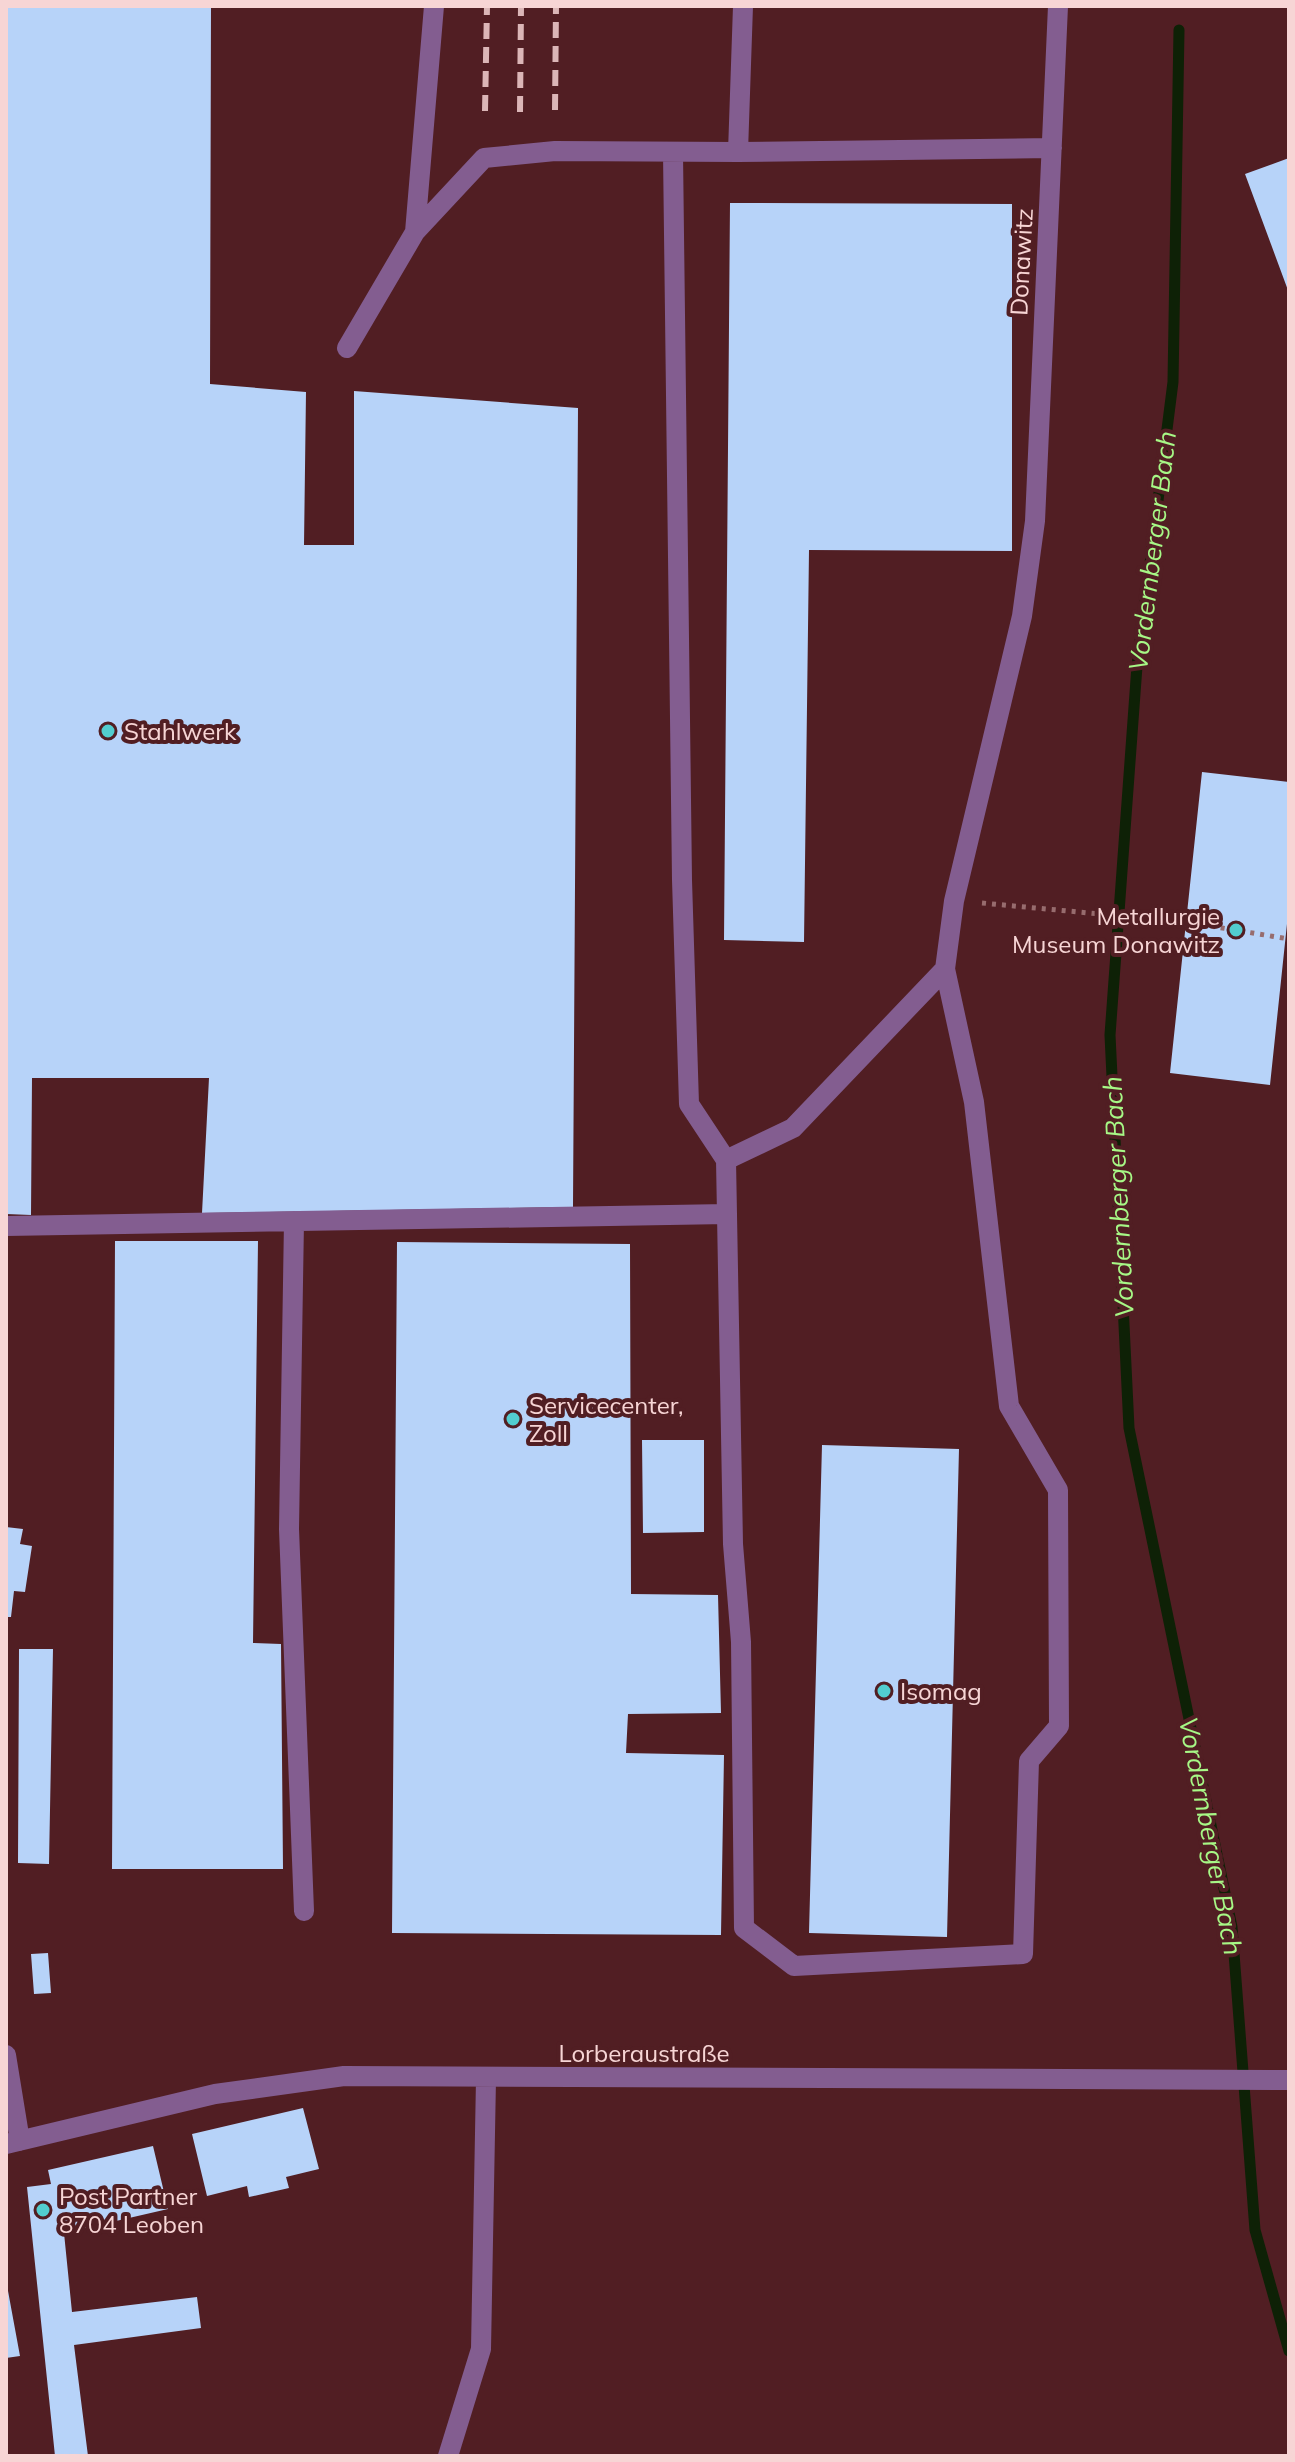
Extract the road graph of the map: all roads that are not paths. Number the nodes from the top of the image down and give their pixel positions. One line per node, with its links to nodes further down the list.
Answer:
1 (434, 6): 7 (street)
2 (743, 6): 5 (street)
3 (1058, 6): 4 (street, Donawitz)
4 (1052, 148): 5 (street); 9 (street, Donawitz)
5 (738, 152): 6 (street)
6 (673, 153): 7 (street); 10 (street)
7 (415, 232): 8 (street)
8 (347, 348)
9 (945, 969): 10 (street); 11 (street, Donawitz)
10 (726, 1160): 11 (street)
11 (727, 1214): 12 (street)
12 (294, 1221): 13 (street); 14 (street)
13 (6, 1226)
14 (304, 1911)
15 (6, 2055): 18 (street)
16 (486, 2079): 17 (street, Lorberaustraße); 18 (street, Lorberaustraße); 19 (street)
17 (1289, 2080)
18 (13, 2142)
19 (448, 2456)

